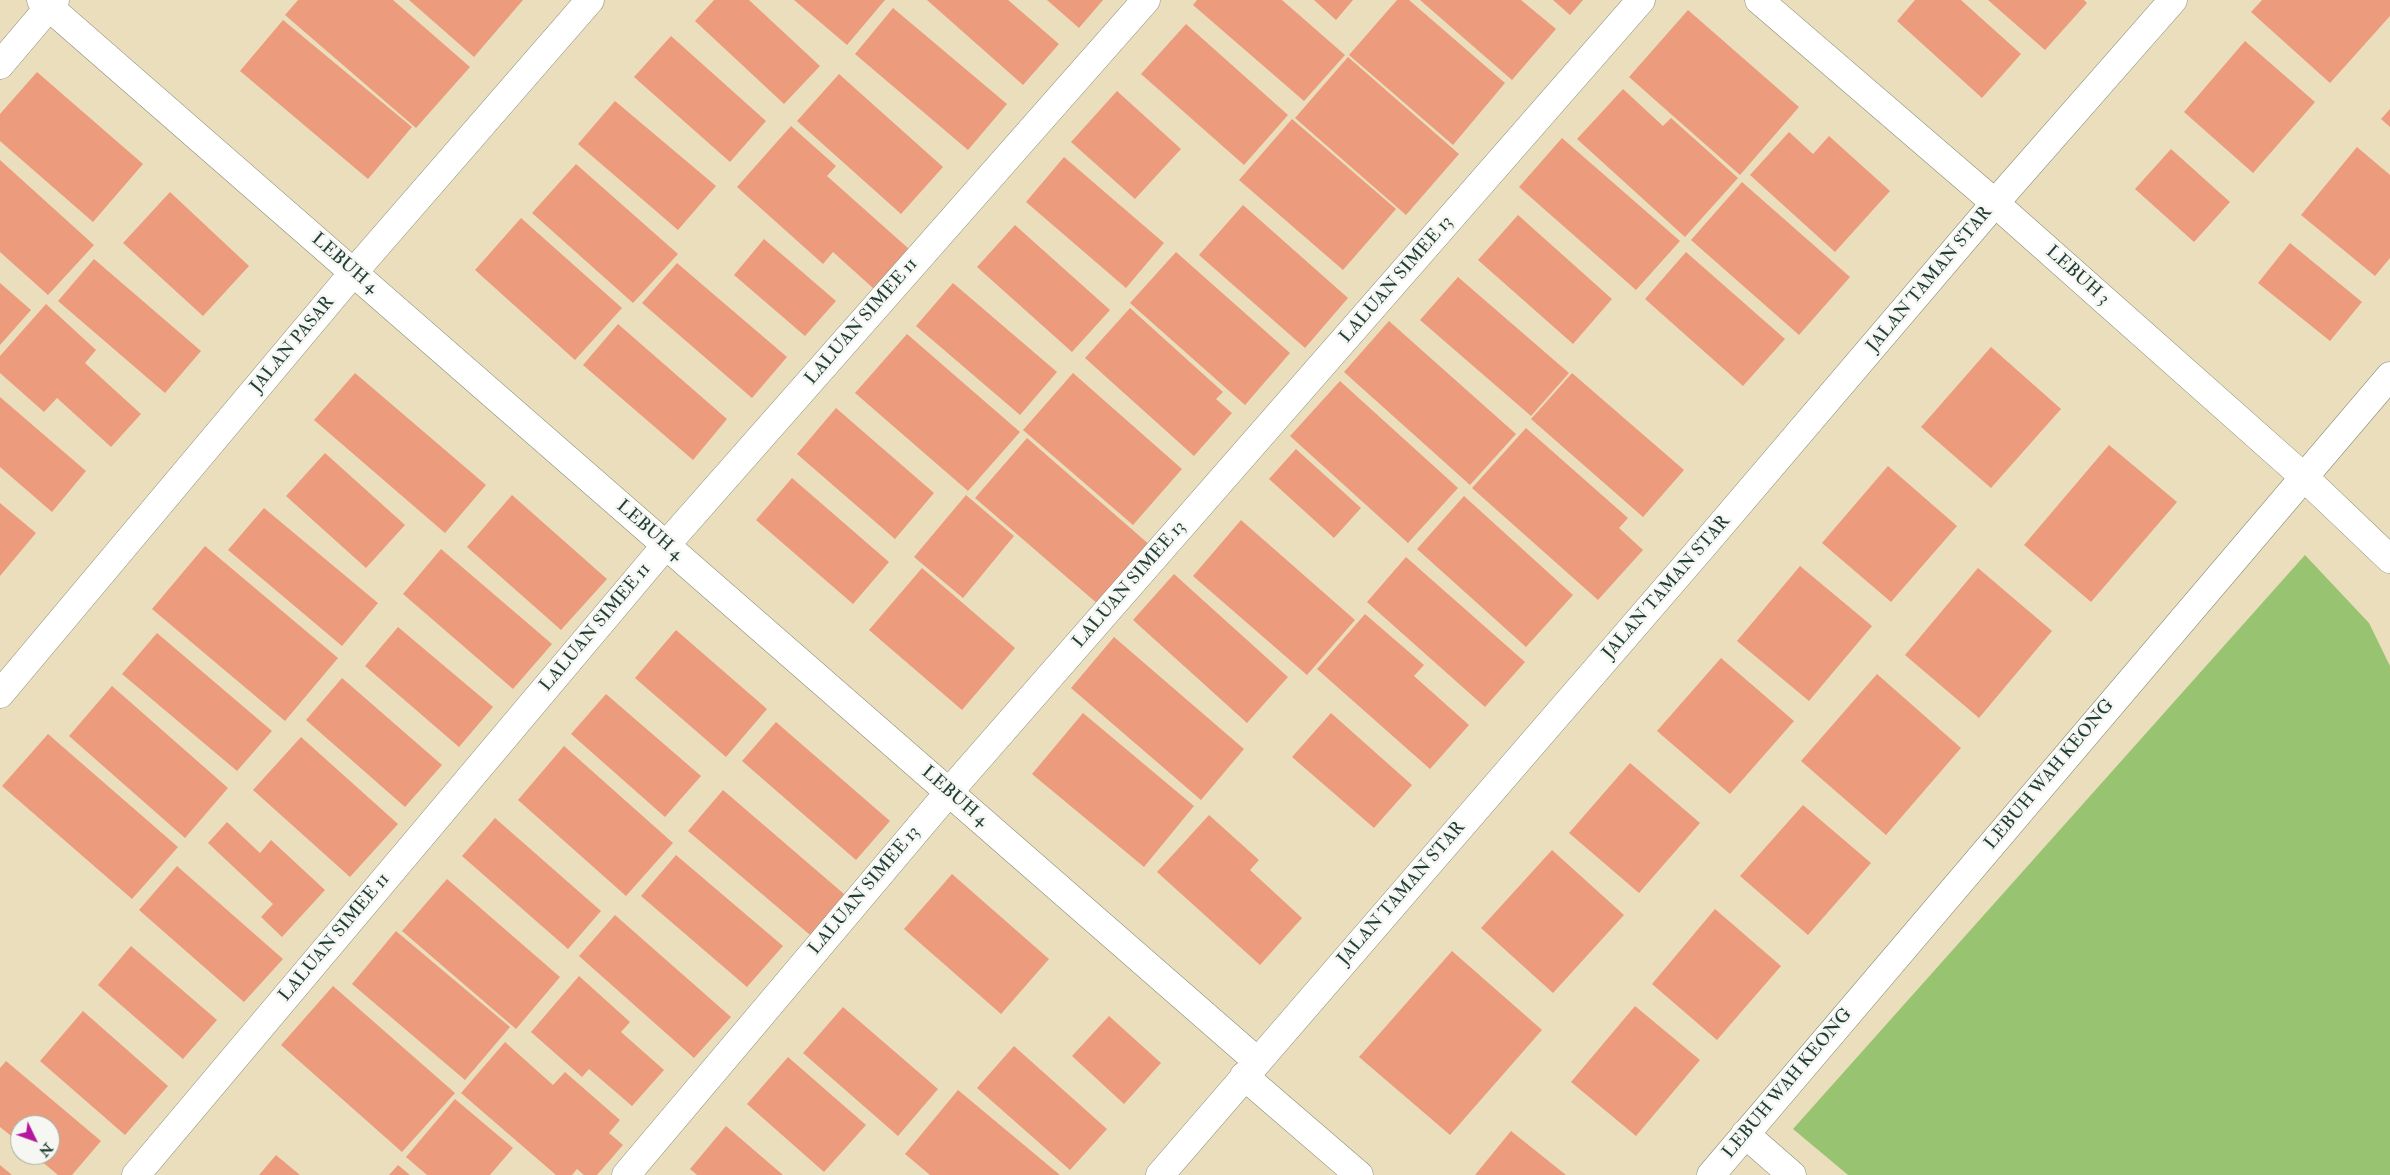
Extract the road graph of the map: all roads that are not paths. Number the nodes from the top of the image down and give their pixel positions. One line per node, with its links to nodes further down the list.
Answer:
1 (590, 0): 9 (street, JALAN PASAR)
2 (1146, 0): 12 (street, LALUAN SIMEE 11)
3 (1641, 0): 15 (street, LALUAN SIMEE 13)
4 (1759, 0): 8 (street, LEBUH 3)
5 (2173, 0): 8 (street, JALAN TAMAN STAR)
6 (49, 2): 7 (street); 9 (street, LEBUH 4)
7 (0, 65)
8 (1995, 203): 11 (street, LEBUH 3); 16 (street, JALAN TAMAN STAR)
9 (353, 273): 12 (street, LEBUH 4); 14 (street, JALAN PASAR)
10 (2390, 376): 11 (street, LEBUH WAH KEONG)
11 (2304, 478): 13 (street, LEBUH 3); 17 (street, LEBUH WAH KEONG)
12 (666, 545): 15 (street, LEBUH 4); 18 (street, LALUAN SIMEE 11)
13 (2390, 559)
14 (0, 694)
15 (949, 792): 16 (street, LEBUH 4); 19 (street, LALUAN SIMEE 13)
16 (1250, 1068): 20 (street, JALAN TAMAN STAR); 21 (street, LEBUH 4)
17 (1745, 1134): 22 (street, LEBUH WAH KEONG); 23 (street)
18 (136, 1175)
19 (626, 1175)
20 (1160, 1175)
21 (1359, 1175)
22 (1711, 1175)
23 (1792, 1175)

